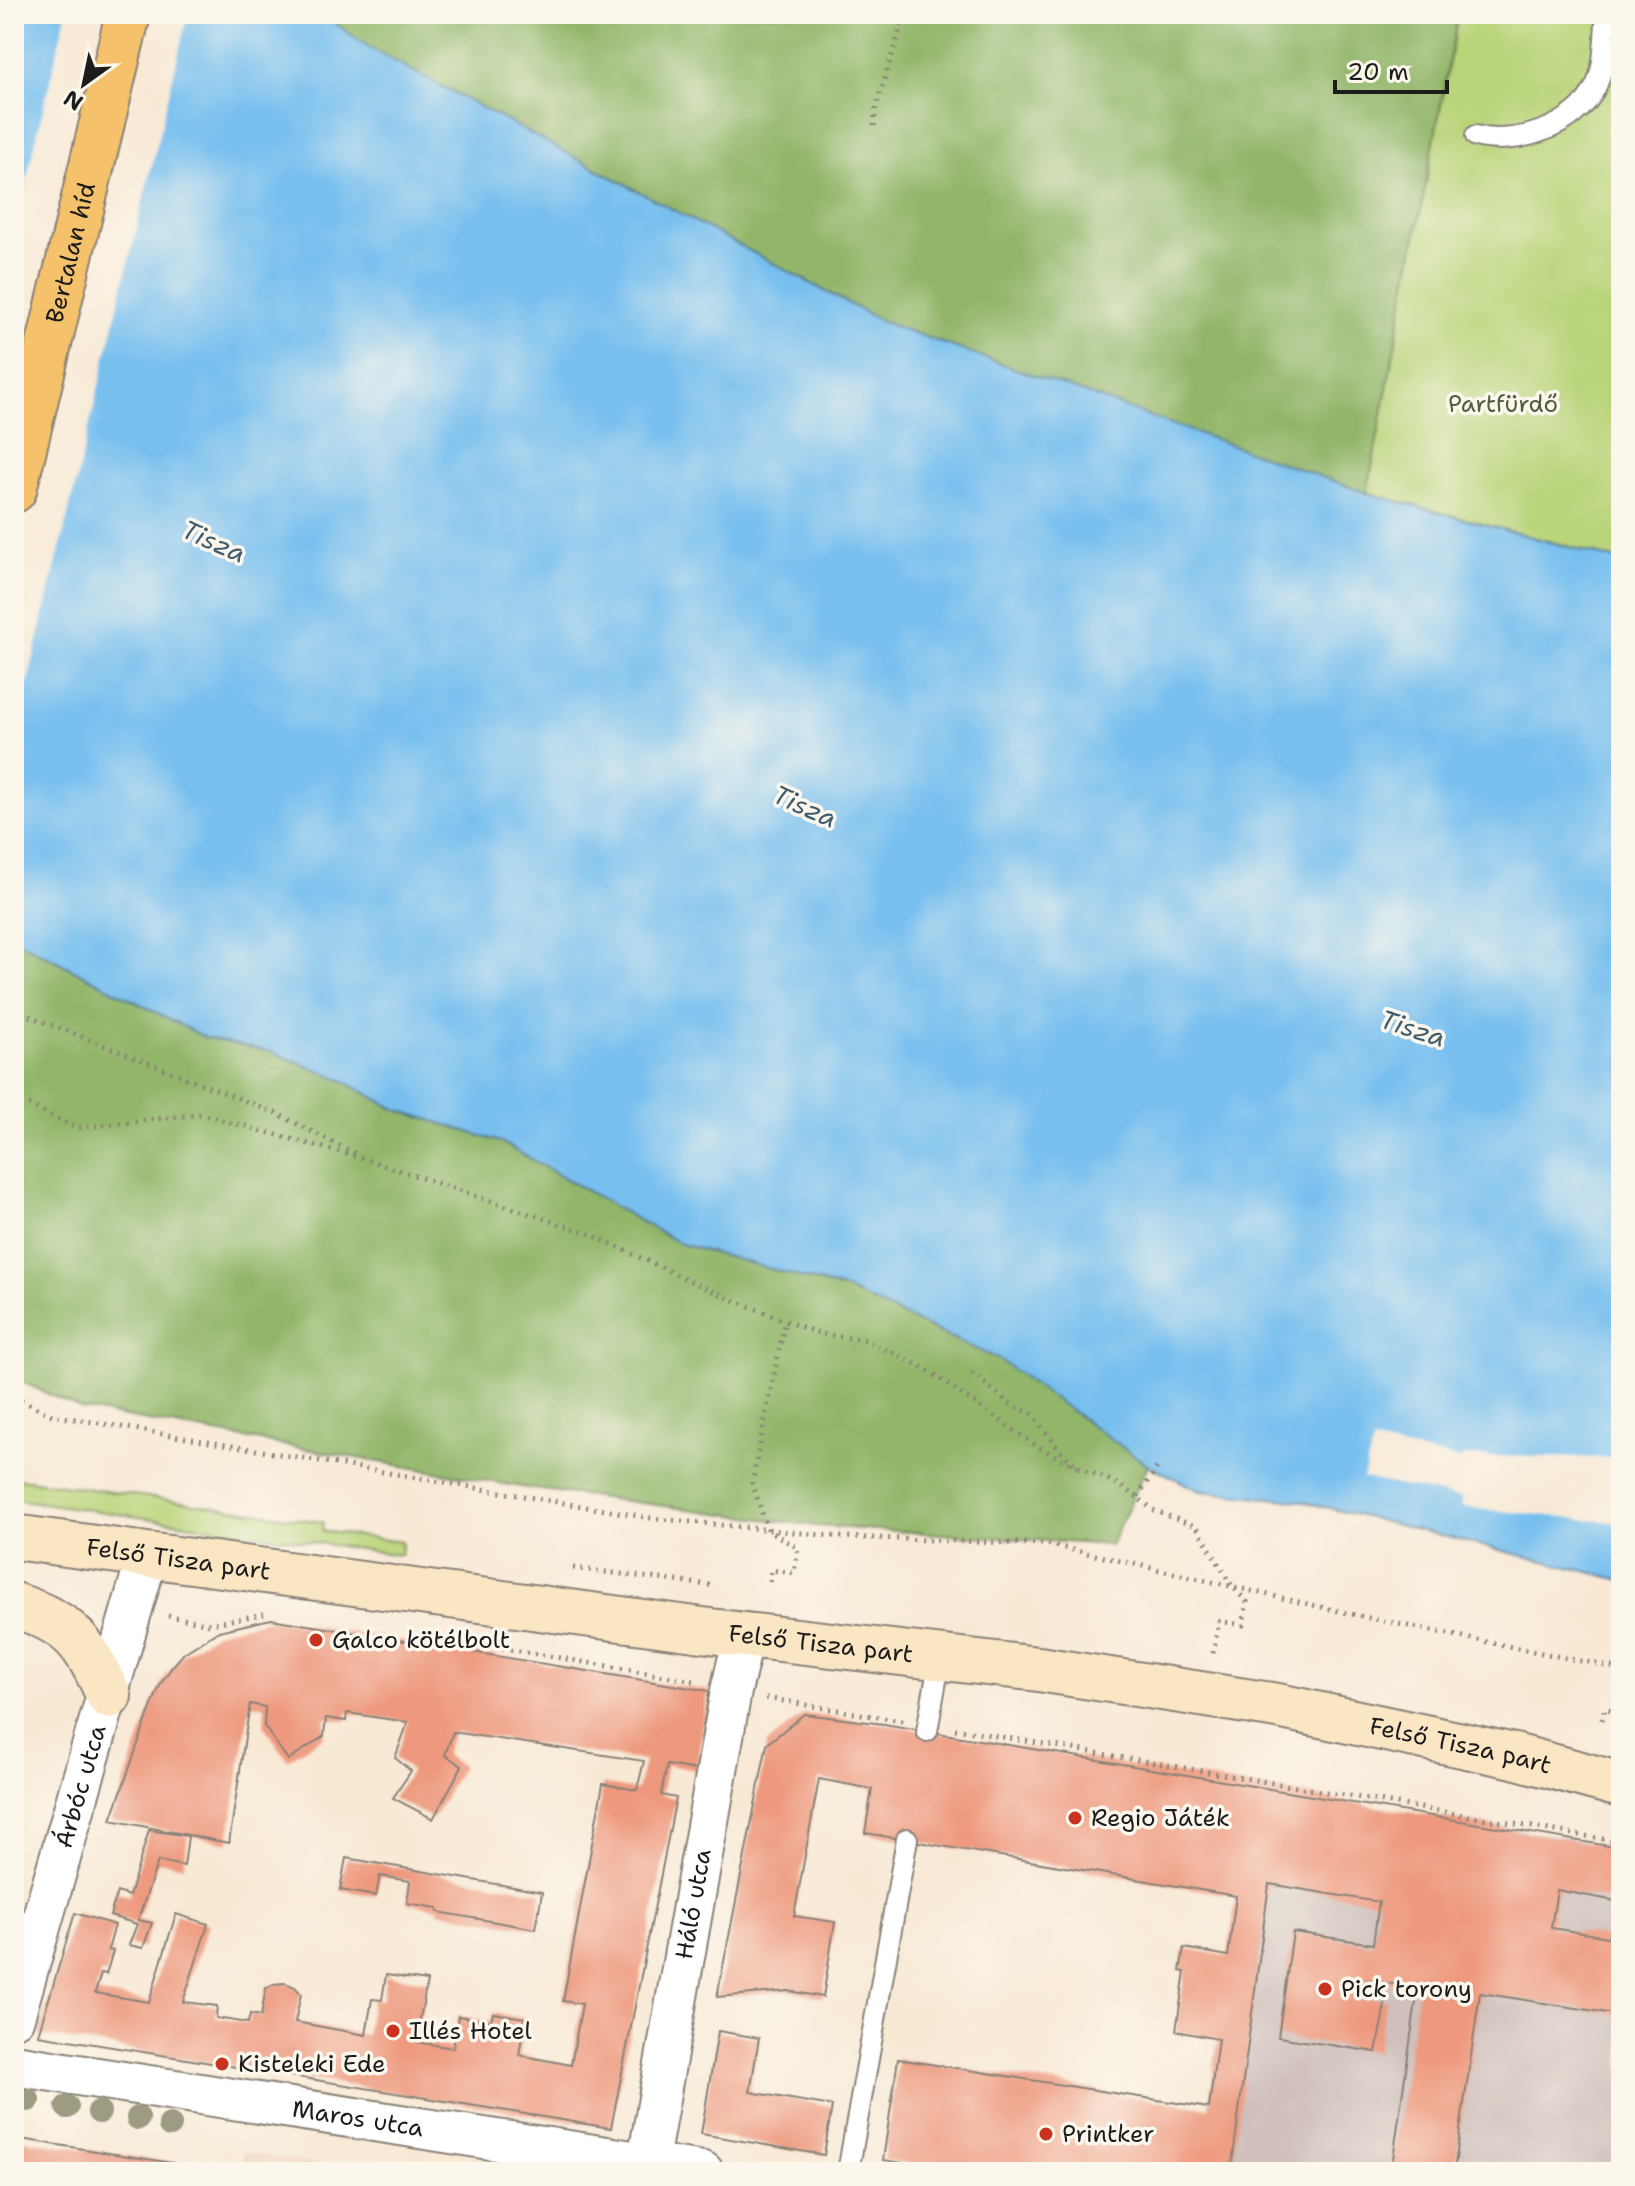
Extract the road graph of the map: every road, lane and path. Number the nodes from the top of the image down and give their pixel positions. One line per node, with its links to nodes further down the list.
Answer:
1 (128, 14): 6 (main road, Bertalan híd)
2 (905, 14): 4 (path)
3 (1607, 14): 5 (lane)
4 (874, 126)
5 (1476, 136)
6 (14, 490)
7 (14, 1010): 9 (path)
8 (14, 1098): 9 (path)
9 (368, 1160): 10 (path)
10 (785, 1321): 13 (path); 16 (path)
11 (972, 1373): 13 (path)
12 (14, 1397): 16 (path)
13 (1078, 1467): 15 (path)
14 (1157, 1468): 15 (path)
15 (1137, 1497): 22 (path)
16 (768, 1530): 20 (path); 22 (path)
17 (14, 1537): 18 (street, Felső Tisza part)
18 (147, 1557): 24 (street, Árbóc utca); 26 (street, Felső Tisza part)
19 (573, 1568): 21 (path)
20 (770, 1582)
21 (715, 1586)
22 (1232, 1586): 29 (path); 31 (path)
23 (14, 1605): 33 (street)
24 (133, 1609): 25 (path); 33 (street, Árbóc utca)
25 (268, 1613)
26 (744, 1636): 30 (street, Felső Tisza part); 32 (street, Háló utca)
27 (469, 1643): 32 (path)
28 (1621, 1647): 31 (path)
29 (1213, 1654)
30 (940, 1658): 36 (lane); 37 (street, Felső Tisza part)
31 (1620, 1670)
32 (731, 1691): 36 (path); 42 (street, Háló utca)
33 (109, 1696): 40 (street, Árbóc utca)
34 (1621, 1713): 35 (path)
35 (1602, 1720)
36 (927, 1728): 39 (path)
37 (1621, 1785)
38 (907, 1839): 44 (lane)
39 (1621, 1842)
40 (14, 2017)
41 (14, 2065): 42 (street, Maros utca)
42 (647, 2168): 43 (street, Maros utca)
43 (703, 2172)
44 (848, 2172)

